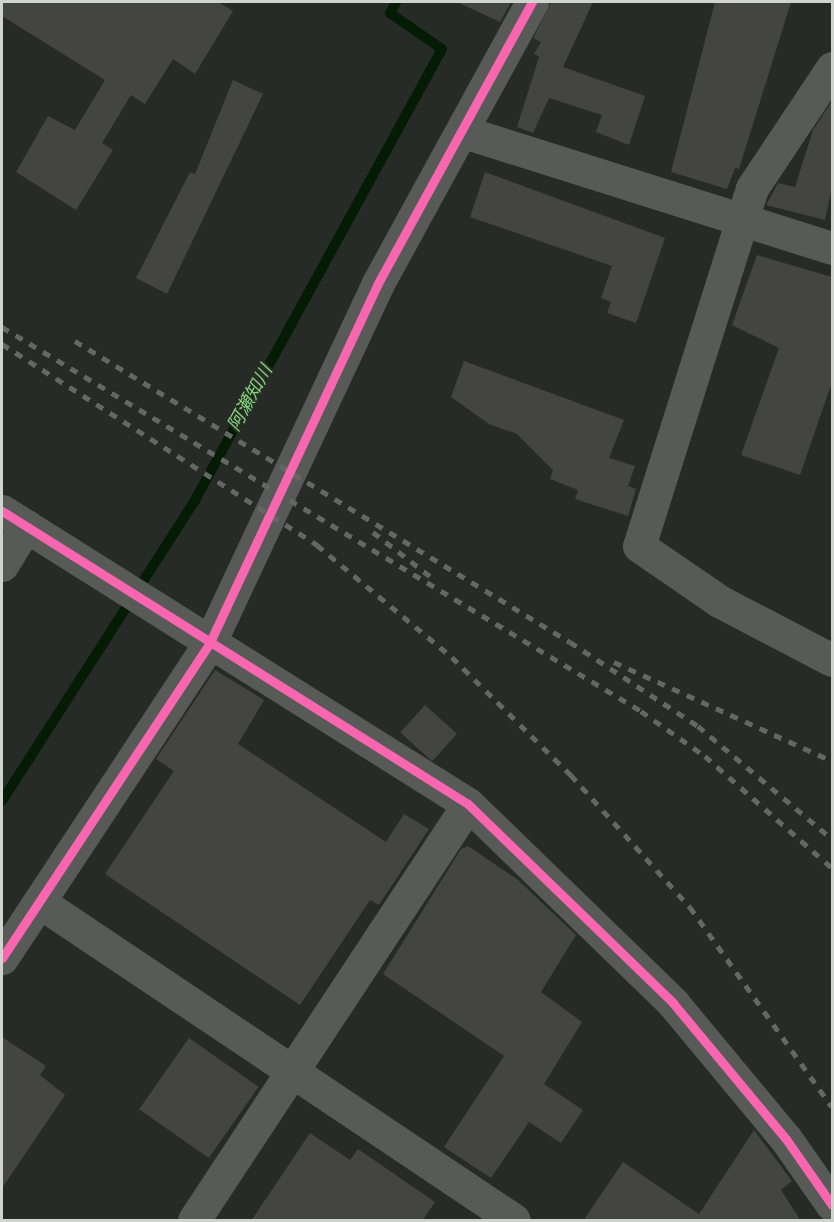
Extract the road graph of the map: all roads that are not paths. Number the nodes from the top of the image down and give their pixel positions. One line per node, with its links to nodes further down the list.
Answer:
1 (532, 2): 3 (street)
2 (832, 68): 4 (street)
3 (464, 132): 4 (street); 8 (street)
4 (743, 222): 5 (street); 9 (street)
5 (832, 248)
6 (24, 525): 7 (street); 8 (street)
7 (2, 565)
8 (210, 642): 10 (street); 11 (street)
9 (832, 660)
10 (468, 804): 14 (street); 15 (street)
11 (41, 903): 12 (street); 13 (street); 14 (street)
12 (2, 927)
13 (2, 958)
14 (293, 1068): 16 (street); 17 (street)
15 (832, 1205)
16 (194, 1221)
17 (514, 1221)

